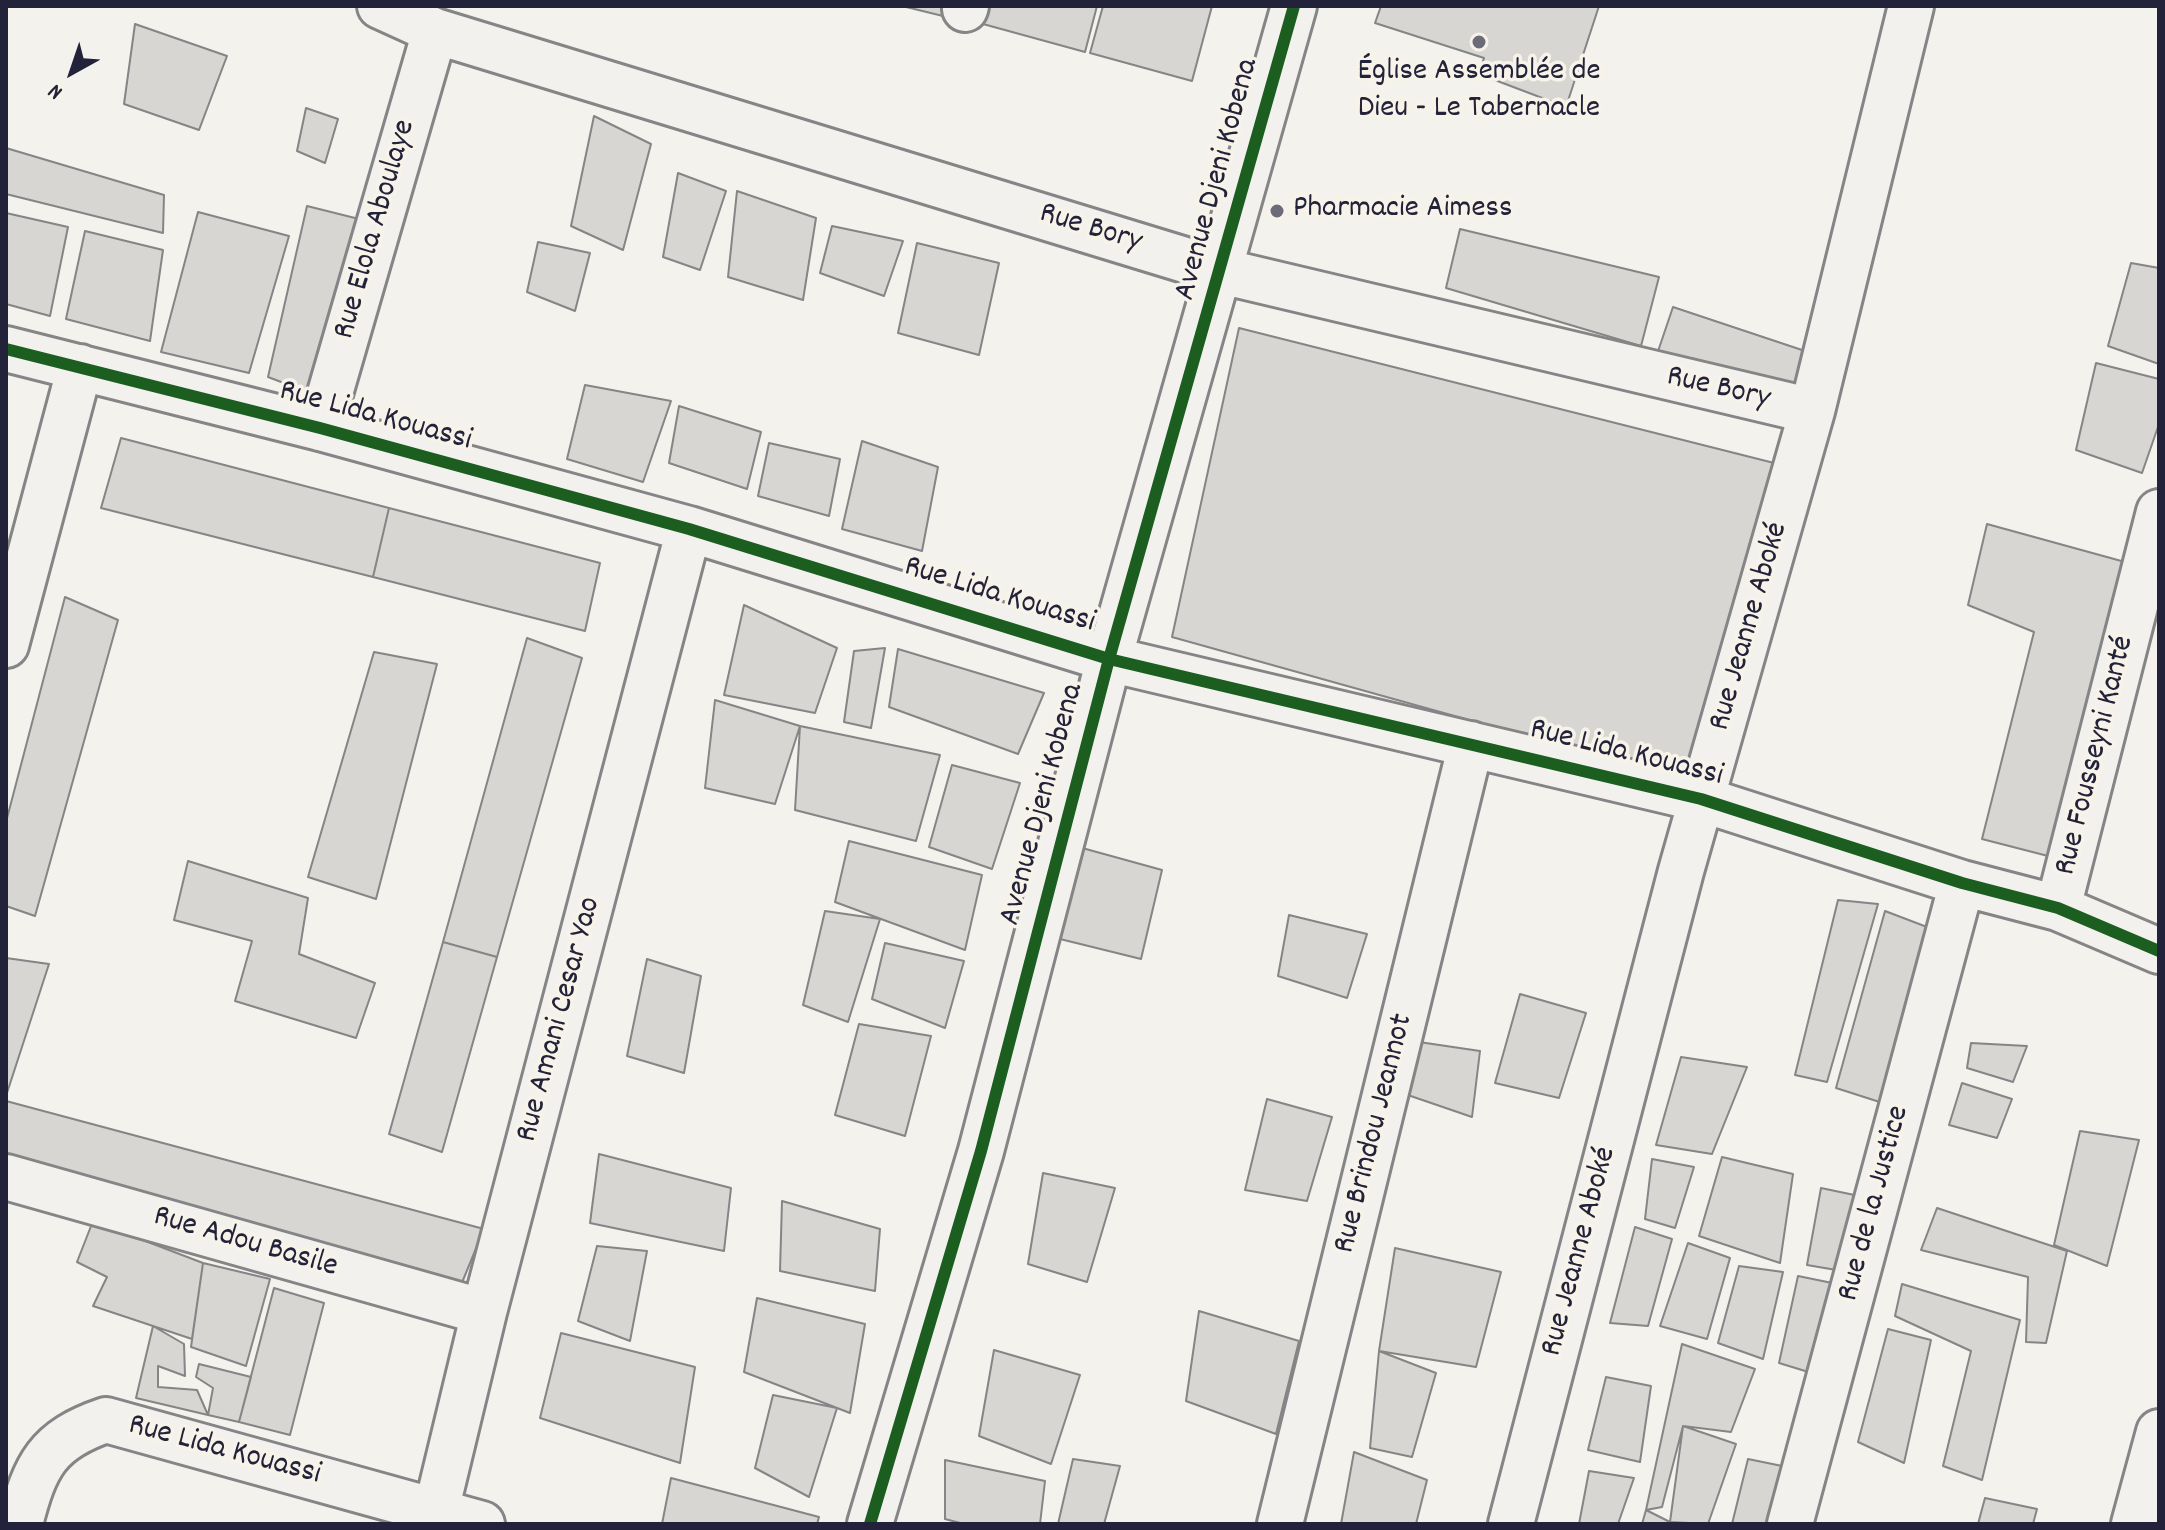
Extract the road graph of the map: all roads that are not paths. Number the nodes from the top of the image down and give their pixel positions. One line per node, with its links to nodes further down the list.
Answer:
1 (380, 6): 4 (street, Rue Bory)
2 (1294, 6): 5 (street, Avenue Djeni Kobena)
3 (1911, 6): 8 (street, Rue Jeanne Aboké)
4 (435, 31): 5 (street, Rue Bory); 9 (street, Rue Elola Aboulaye)
5 (1221, 271): 8 (street, Rue Bory); 13 (street, Avenue Djeni Kobena)
6 (6, 349): 7 (street, Rue Lida Kouassi)
7 (80, 367): 9 (street, Rue Lida Kouassi); 12 (street)
8 (1812, 411): 15 (street, Rue Jeanne Aboké)
9 (320, 428): 11 (street, Rue Lida Kouassi)
10 (2158, 521): 17 (street, Rue Fousseyni Kanté)
11 (689, 529): 13 (street, Rue Lida Kouassi); 20 (street, Rue Amani Cesar Yao)
12 (6, 645)
13 (1109, 659): 14 (street, Rue Lida Kouassi); 25 (street, Avenue Djeni Kobena)
14 (1471, 744): 15 (street, Rue Lida Kouassi); 26 (street, Rue Brindou Jeannot)
15 (1701, 799): 16 (street, Rue Lida Kouassi); 27 (street, Rue Jeanne Aboké)
16 (1962, 883): 17 (street, Rue Lida Kouassi); 28 (street, Rue de la Justice)
17 (2058, 908): 18 (street, Rue Lida Kouassi)
18 (2159, 951)
19 (6, 1177): 20 (street, Rue Adou Basile)
20 (484, 1312): 22 (street, Rue Amani Cesar Yao)
21 (2159, 1432): 29 (street)
22 (436, 1511): 23 (street, Rue Lida Kouassi); 24 (street, Rue Lida Kouassi)
23 (20, 1524)
24 (482, 1524)
25 (870, 1524)
26 (1280, 1524)
27 (1511, 1524)
28 (1790, 1524)
29 (2134, 1524)

